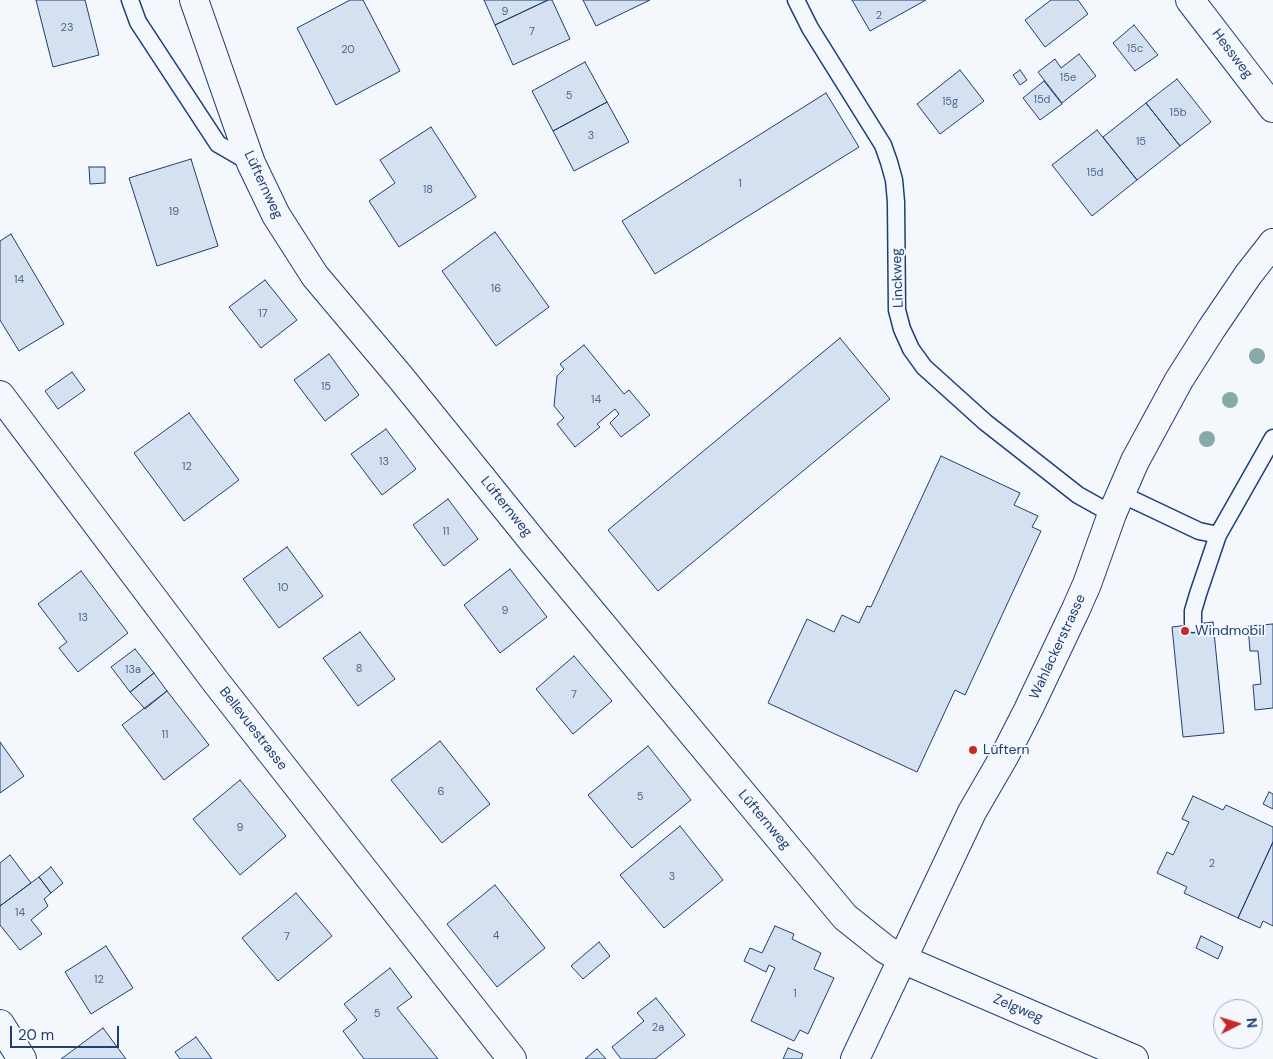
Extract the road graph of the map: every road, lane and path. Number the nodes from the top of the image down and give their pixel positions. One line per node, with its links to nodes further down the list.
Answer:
1 (130, 0): 6 (lane)
2 (194, 0): 6 (street, Lüfternweg)
3 (796, 0): 10 (lane, Linckweg)
4 (1190, 0): 5 (street, Hessweg)
5 (1273, 108)
6 (251, 163): 13 (street, Lüfternweg)
7 (1273, 242): 10 (street, Wahlackerstrasse)
8 (0, 395): 16 (street, Bellevuestrasse)
9 (1273, 438): 11 (lane)
10 (1116, 504): 11 (lane, Linckweg); 13 (street, Wahlackerstrasse)
11 (1218, 535): 12 (lane)
12 (1193, 624)
13 (902, 959): 17 (street, Wahlackerstrasse); 18 (street, Zelgweg)
14 (0, 1024): 15 (street)
15 (22, 1059)
16 (512, 1059)
17 (855, 1059)
18 (1134, 1059)

